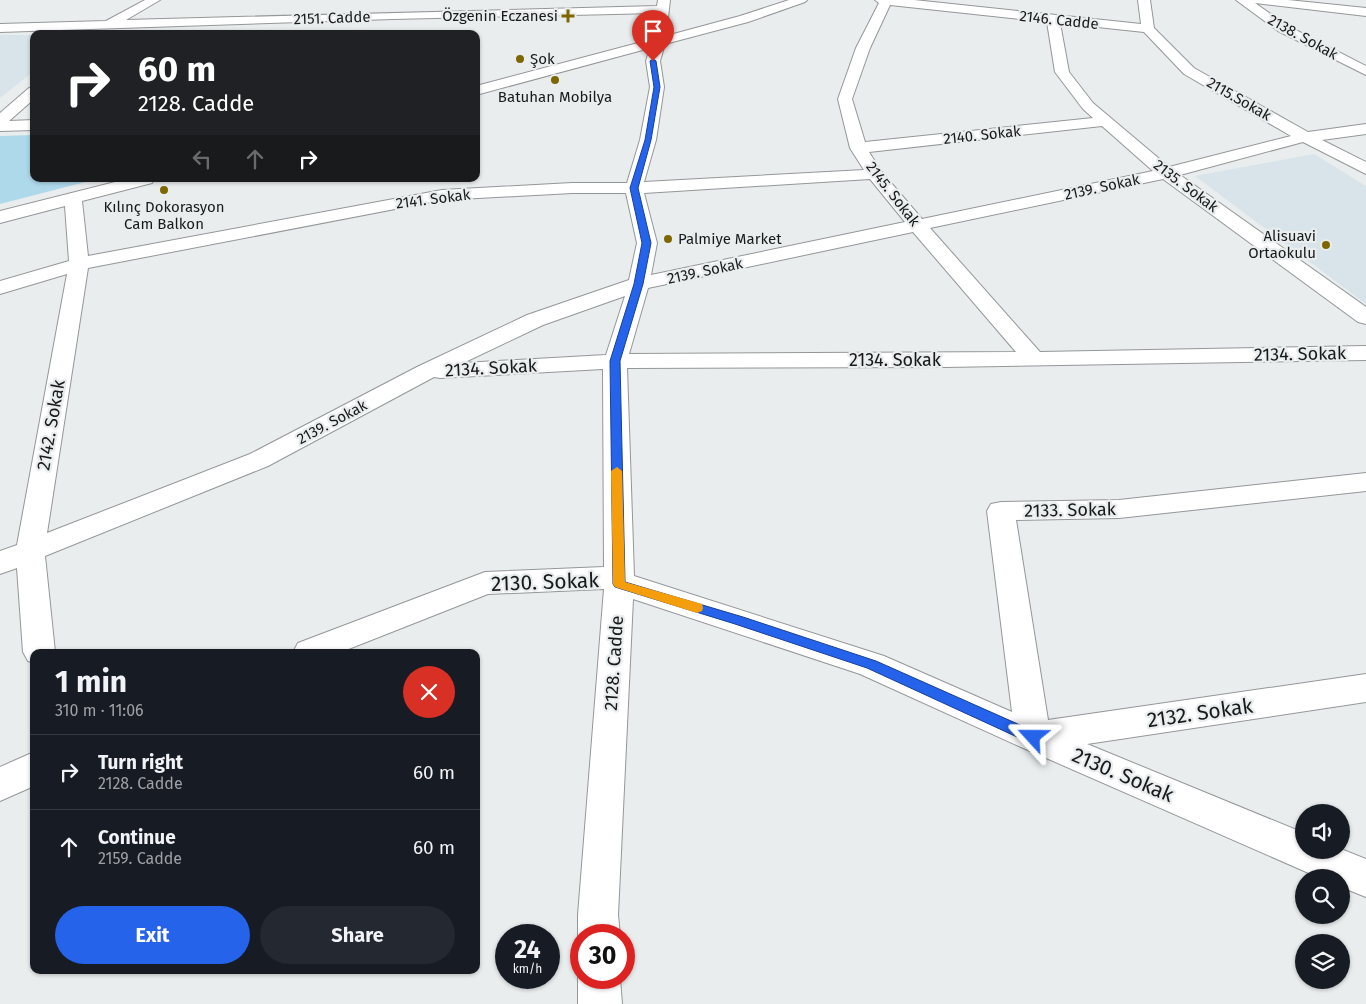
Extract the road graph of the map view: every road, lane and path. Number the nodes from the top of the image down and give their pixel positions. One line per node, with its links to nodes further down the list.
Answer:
1 (154, 0): 15 (street)
2 (404, 0): 11 (street)
3 (801, 0): 17 (street)
4 (881, 0): 8 (street, 2146. Cadde)
5 (1144, 0): 16 (street)
6 (1242, 0): 18 (street, 2138. Sokak)
7 (1254, 0): 10 (street)
8 (886, 1): 12 (street, 2146. Cadde); 27 (street, 2145. Sokak)
9 (664, 5): 11 (street, 2151. Cadde); 17 (street)
10 (1366, 12)
11 (392, 16): 14 (street); 15 (street, 2151. Cadde)
12 (1053, 19): 16 (street, 2146. Cadde); 22 (street, 2135. Sokak)
13 (0, 28): 15 (street, 2151. Cadde)
14 (385, 28)
15 (102, 30)
16 (1148, 30): 26 (street, 2115.Sokak)
17 (659, 42): 19 (street); 32 (street)
18 (1366, 71)
19 (480, 90)
20 (30, 95): 21 (street)
21 (0, 121)
22 (1106, 121): 27 (street, 2140. Sokak); 29 (street, 2135. Sokak)
23 (30, 125): 24 (street)
24 (0, 126)
25 (1366, 129): 26 (street, 2139. Sokak)
26 (1305, 137): 28 (street, 2115.Sokak); 29 (street, 2139. Sokak)
27 (858, 148): 30 (street, 2145. Sokak)
28 (1366, 169)
29 (1166, 173): 35 (street, 2139. Sokak); 39 (street, 2135. Sokak)
30 (875, 174): 32 (street, 2141. Sokak); 35 (street, 2145. Sokak)
31 (134, 182): 33 (street)
32 (634, 188): 36 (street, 2141. Sokak); 37 (street, 2128. Cadde)
33 (73, 198): 34 (street); 36 (street, 2142. Sokak)
34 (0, 217)
35 (918, 226): 37 (street, 2139. Sokak); 41 (street, 2145. Sokak)
36 (78, 264): 38 (street, 2141. Sokak); 45 (street, 2142. Sokak)
37 (639, 284): 42 (street, 2128. Cadde); 43 (street, 2139. Sokak)
38 (0, 288)
39 (1366, 317)
40 (1366, 353): 41 (street, 2134. Sokak)
41 (1034, 358): 42 (street, 2134. Sokak)
42 (615, 361): 43 (street, 2134. Sokak); 47 (street, 2128. Cadde)
43 (425, 372): 45 (street, 2139. Sokak)
44 (1366, 482): 51 (street, 2133. Sokak)
45 (30, 551): 46 (street, 2139. Sokak); 48 (street, 2142. Sokak)
46 (0, 563)
47 (619, 584): 49 (street, 2130. Sokak); 51 (street, 2130. Sokak); 55 (street, 2128. Cadde)
48 (39, 649)
49 (317, 649)
50 (1366, 688): 51 (street, 2132. Sokak)
51 (1033, 737): 54 (street, 2130. Sokak)
52 (30, 770): 53 (street)
53 (0, 785)
54 (1366, 878)
55 (598, 924)
56 (599, 989): 57 (street)
57 (600, 1004)

